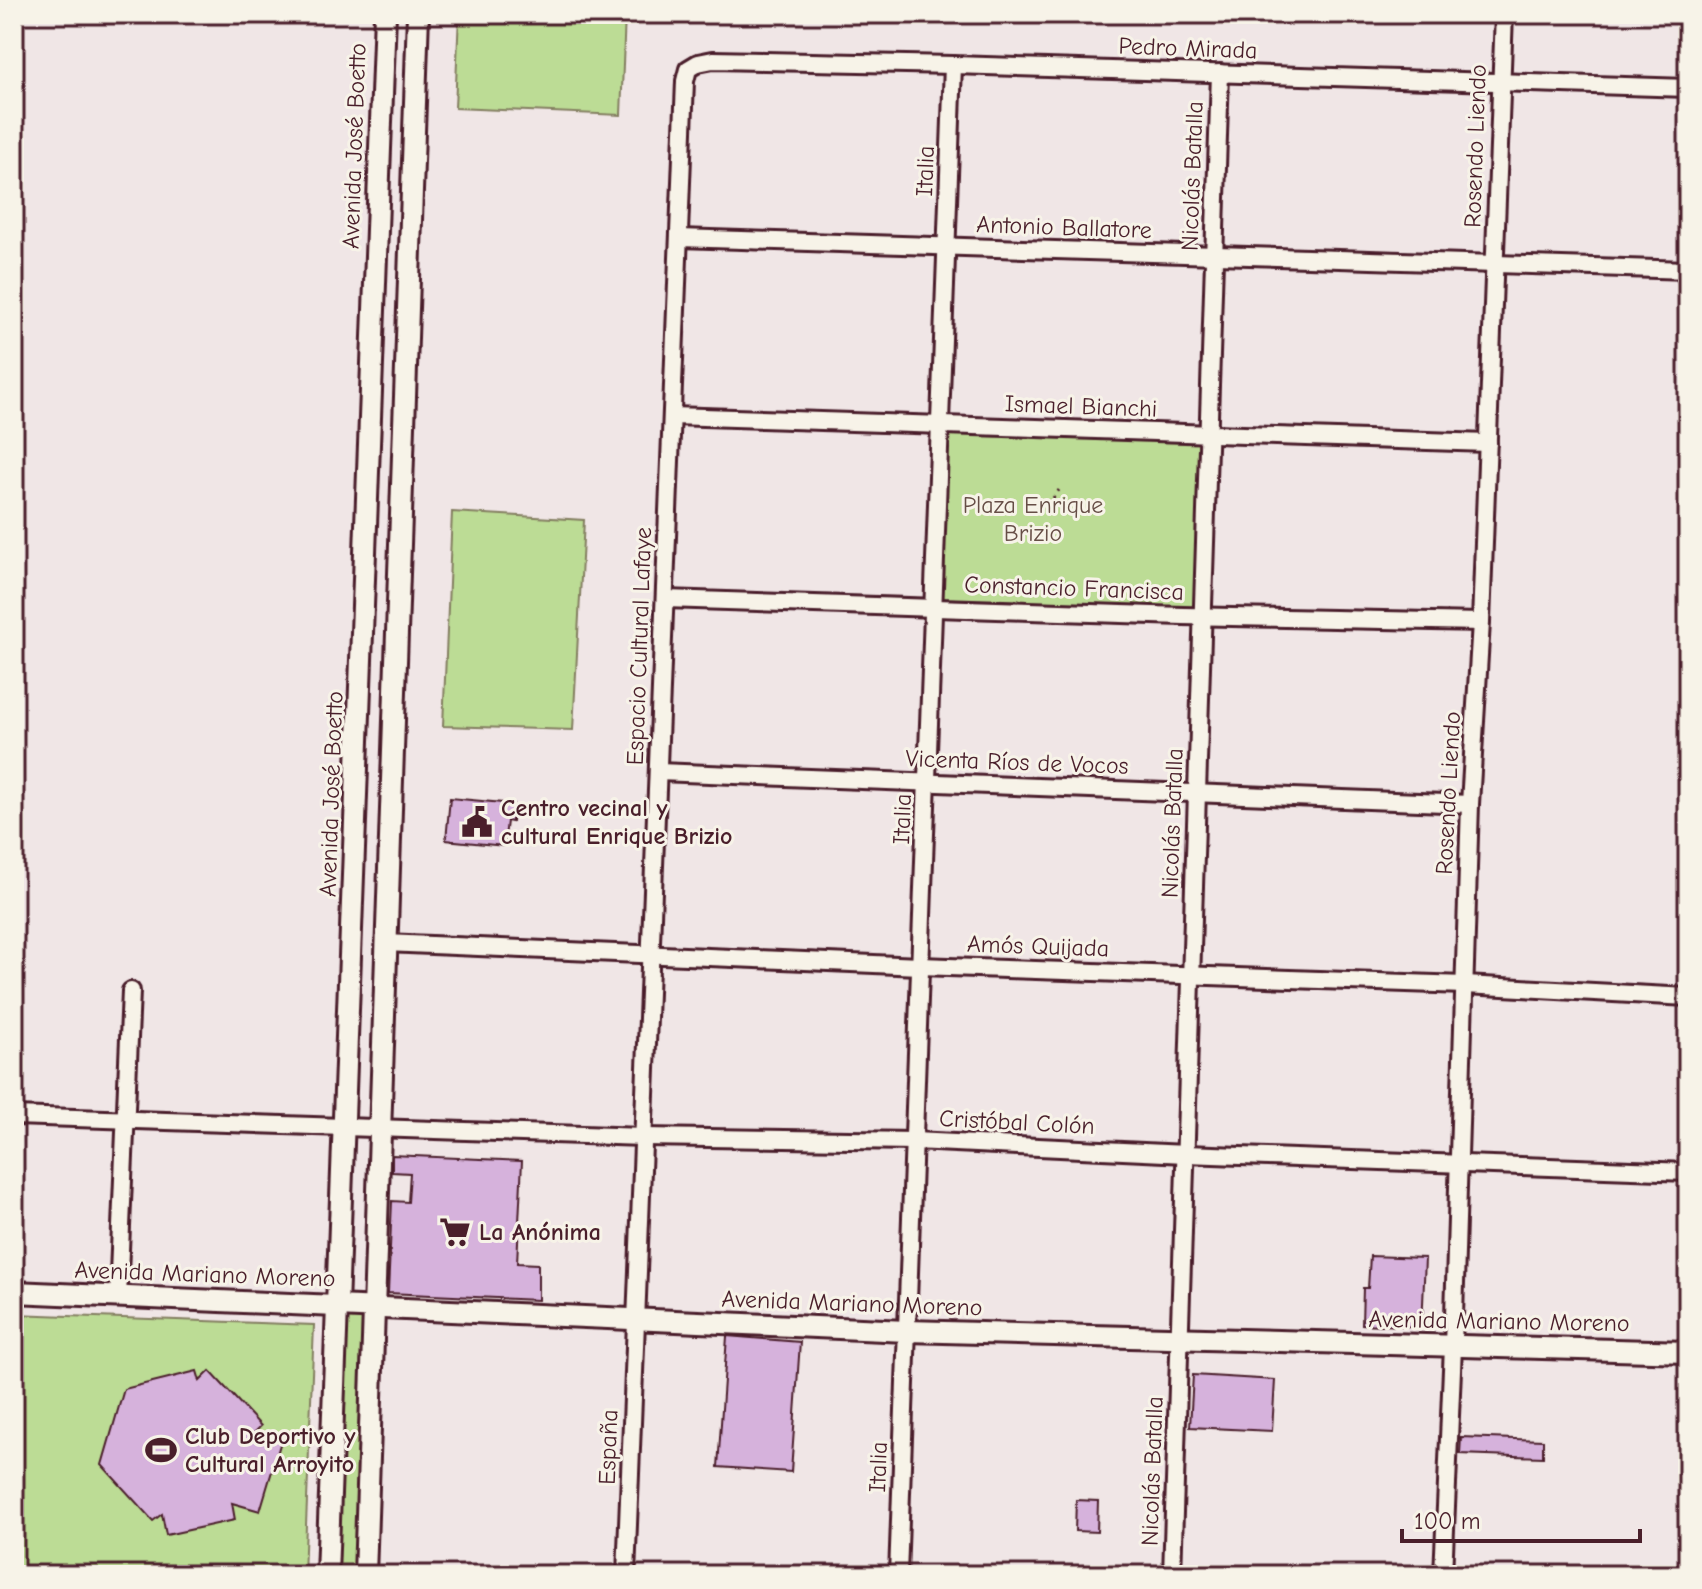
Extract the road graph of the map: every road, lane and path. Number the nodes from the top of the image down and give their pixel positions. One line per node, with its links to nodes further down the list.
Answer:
1 (385, 14): 39 (main road, Avenida José Boetto)
2 (418, 14): 30 (main road)
3 (1504, 14): 7 (street, Rosendo Liendo)
4 (953, 65): 5 (street, Pedro Mirada); 6 (street, Pedro Mirada); 10 (street, Italia)
5 (688, 69): 9 (street, Espacio Cultural Lafaye)
6 (1220, 73): 7 (street, Pedro Mirada); 11 (street, Nicolás Batalla)
7 (1501, 82): 8 (street, Pedro Mirada); 12 (street, Rosendo Liendo)
8 (1688, 88)
9 (679, 238): 10 (street, Antonio Ballatore); 14 (street, Espacio Cultural Lafaye)
10 (946, 247): 11 (street, Antonio Ballatore); 15 (street, Italia)
11 (1214, 255): 12 (street, Antonio Ballatore); 16 (street, Nicolás Batalla)
12 (1495, 265): 13 (street, Antonio Ballatore); 17 (street, Rosendo Liendo)
13 (1688, 270)
14 (672, 416): 15 (street, Ismael Bianchi); 22 (street, Espacio Cultural Lafaye)
15 (940, 425): 16 (street, Ismael Bianchi); 23 (street, Italia)
16 (1207, 434): 17 (street, Ismael Bianchi); 24 (street, Nicolás Batalla)
17 (1488, 443): 25 (street, Rosendo Liendo)
18 (1059, 490): 19 (path)
19 (1053, 498)
20 (1039, 509): 21 (path)
21 (1032, 513)
22 (665, 599): 23 (street, Constancio Francisca); 26 (street, Espacio Cultural Lafaye)
23 (934, 608): 24 (street, Constancio Francisca); 27 (street, Italia)
24 (1203, 616): 25 (street, Constancio Francisca); 28 (street, Nicolás Batalla)
25 (1481, 622): 29 (street, Rosendo Liendo)
26 (658, 772): 27 (street, Vicenta Ríos de Vocos); 31 (street, Espacio Cultural Lafaye)
27 (927, 782): 28 (street, Vicenta Ríos de Vocos); 32 (street, Italia)
28 (1196, 793): 29 (street, Vicenta Ríos de Vocos); 33 (street, Nicolás Batalla)
29 (1470, 804): 34 (street, Rosendo Liendo)
30 (385, 943): 31 (street, Amós Quijada); 40 (main road)
31 (651, 953): 32 (street, Amós Quijada); 41 (street, Espacio Cultural Lafaye)
32 (920, 966): 33 (street, Amós Quijada); 42 (street, Italia)
33 (1191, 975): 34 (street, Amós Quijada); 43 (street, Nicolás Batalla)
34 (1465, 985): 36 (street, Amós Quijada); 44 (street, Rosendo Liendo)
35 (131, 991): 38 (street)
36 (1688, 997)
37 (14, 1116): 38 (street, Cristóbal Colón)
38 (126, 1119): 39 (street, Cristóbal Colón); 47 (street)
39 (344, 1127): 40 (street, Cristóbal Colón); 48 (main road, Avenida José Boetto)
40 (379, 1128): 41 (street, Cristóbal Colón); 49 (main road)
41 (644, 1137): 42 (street, Cristóbal Colón); 50 (street, Espacio Cultural Lafaye)
42 (914, 1141): 43 (street, Cristóbal Colón); 51 (street, Italia)
43 (1186, 1154): 44 (street, Cristóbal Colón); 52 (street, Nicolás Batalla)
44 (1460, 1164): 45 (street, Cristóbal Colón); 53 (street, Rosendo Liendo)
45 (1688, 1172)
46 (14, 1292): 47 (main road, Avenida Mariano Moreno)
47 (118, 1297): 48 (main road, Avenida Mariano Moreno)
48 (337, 1306): 49 (main road, Avenida Mariano Moreno); 55 (main road, Avenida José Boetto)
49 (373, 1307): 50 (main road, Avenida Mariano Moreno); 56 (main road)
50 (637, 1322): 51 (main road, Avenida Mariano Moreno); 57 (street, España)
51 (907, 1331): 52 (main road, Avenida Mariano Moreno); 58 (street, Italia)
52 (1180, 1337): 53 (main road, Avenida Mariano Moreno); 59 (street, Nicolás Batalla)
53 (1453, 1347): 54 (main road, Avenida Mariano Moreno); 60 (street, Rosendo Liendo)
54 (1688, 1352)
55 (327, 1575)
56 (365, 1575)
57 (626, 1575)
58 (898, 1575)
59 (1172, 1575)
60 (1443, 1575)

